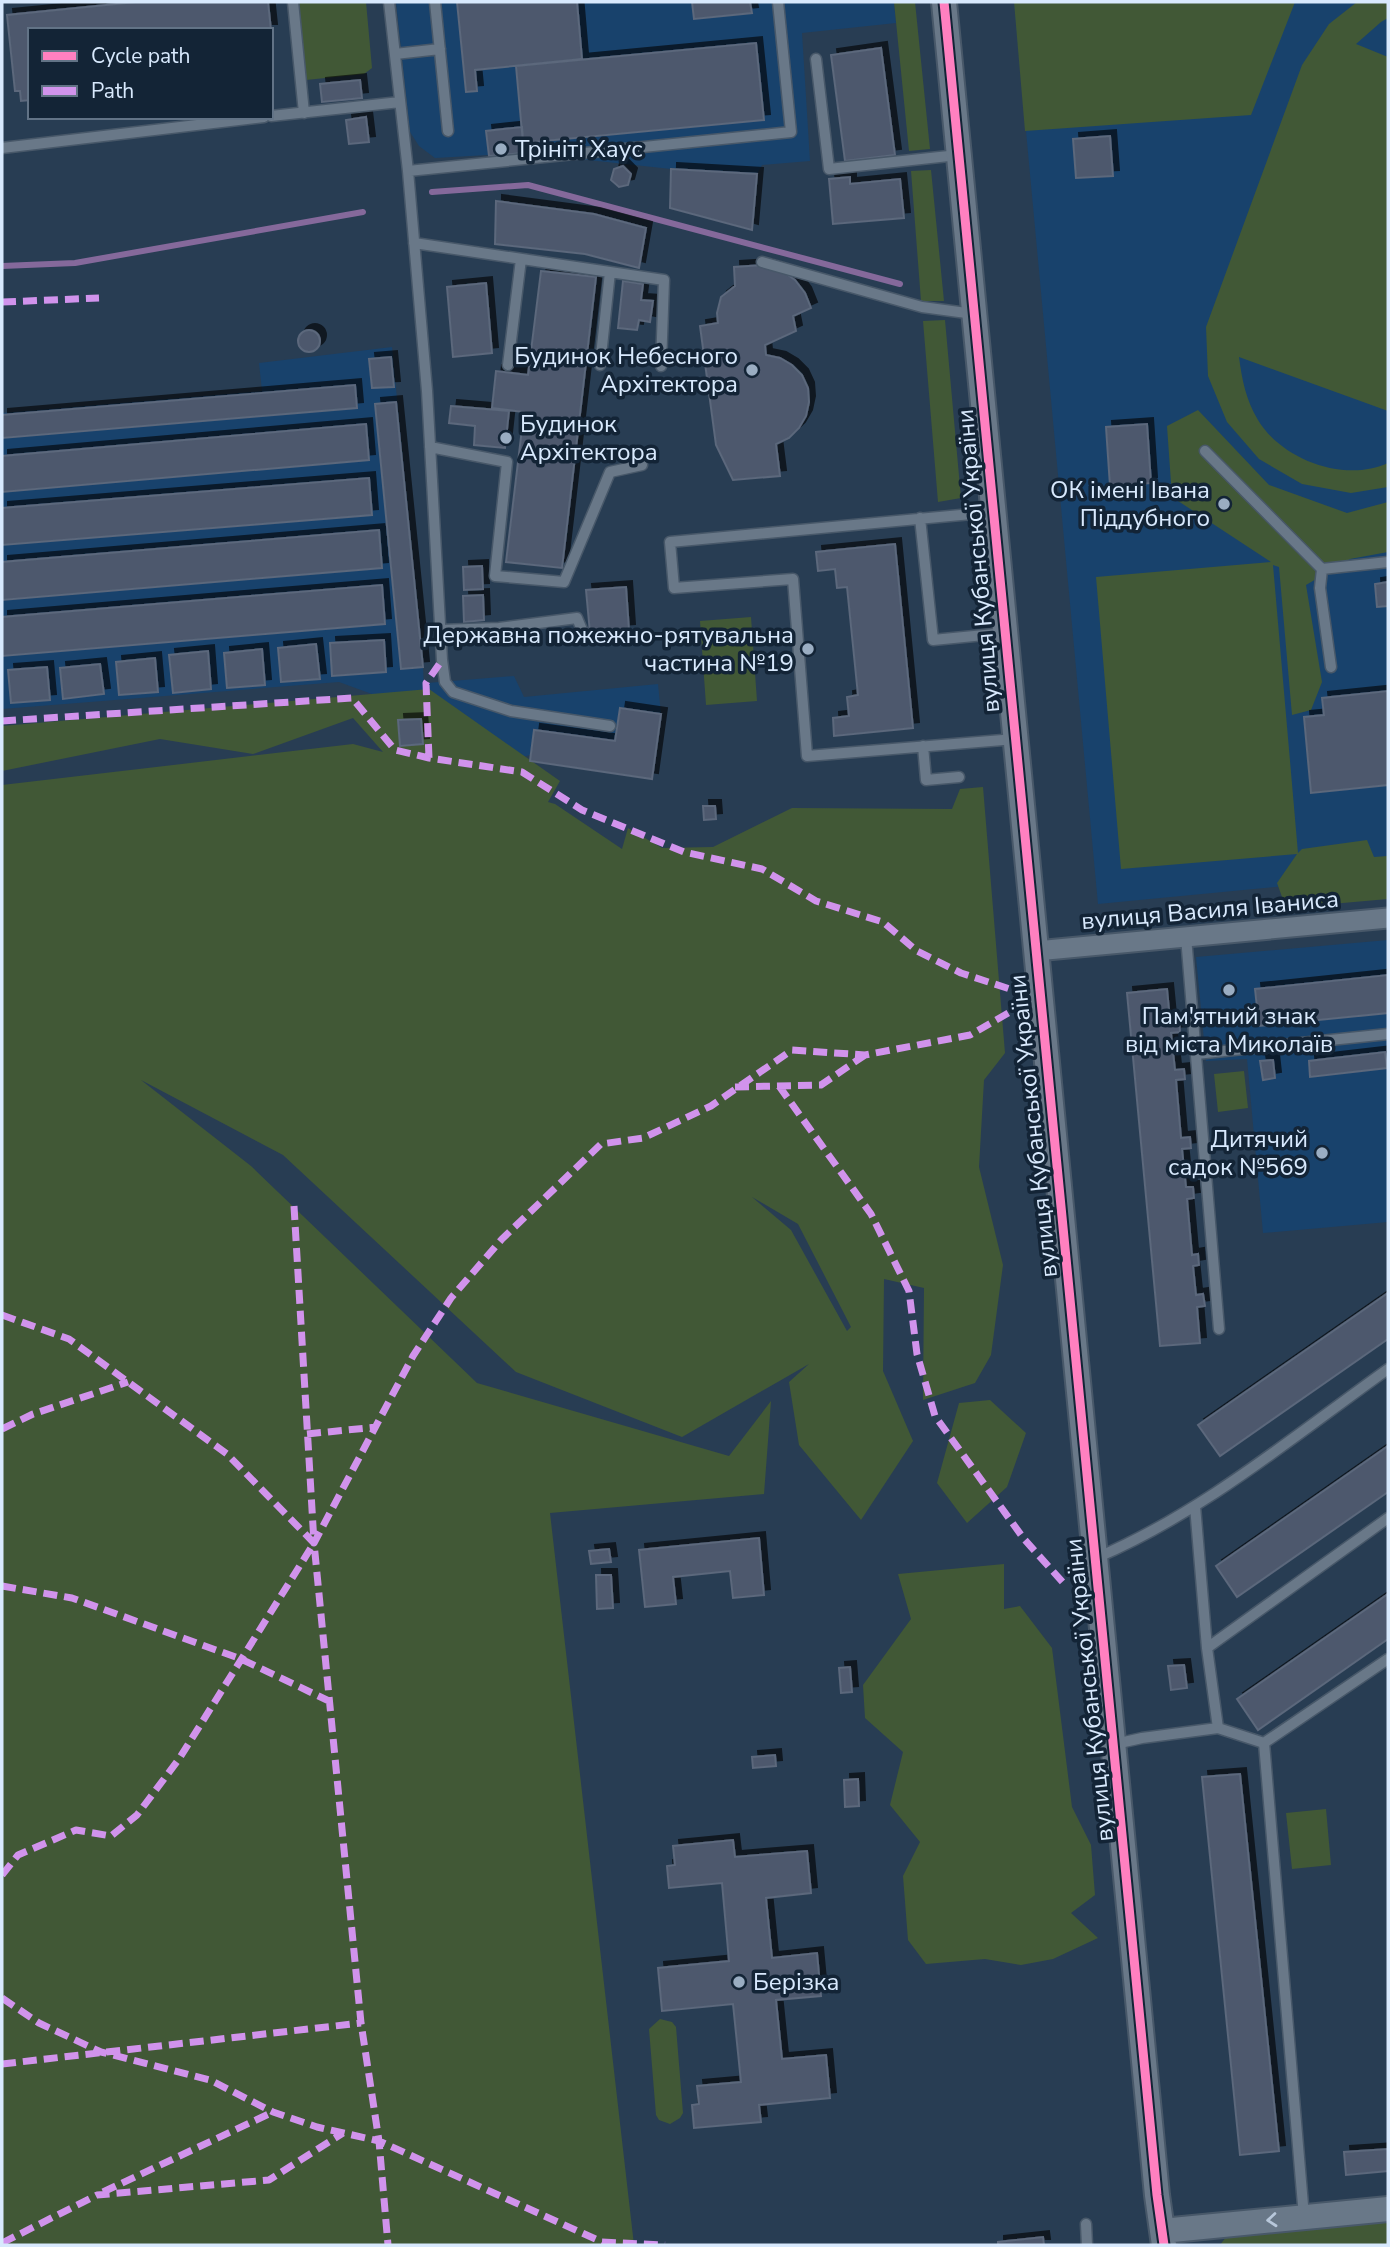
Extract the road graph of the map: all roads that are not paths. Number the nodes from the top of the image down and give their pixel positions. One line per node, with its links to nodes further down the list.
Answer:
1 (293, 2): 10 (lane)
2 (389, 2): 7 (lane)
3 (435, 2): 6 (lane)
4 (778, 2): 16 (lane)
5 (944, 2): 15 (street, вулиця Кубанської України)
6 (440, 50): 7 (lane); 13 (lane)
7 (395, 54): 9 (lane)
8 (816, 59): 15 (lane)
9 (400, 102): 10 (lane); 16 (lane)
10 (304, 113): 11 (lane)
11 (273, 116)
12 (247, 119): 14 (lane)
13 (448, 131)
14 (2, 148)
15 (959, 155): 21 (street, вулиця Кубанської України)
16 (408, 171): 17 (lane)
17 (414, 243): 18 (lane); 25 (lane)
18 (521, 259): 20 (lane); 22 (lane)
19 (762, 262): 21 (lane)
20 (610, 272): 23 (lane); 24 (lane)
21 (974, 314): 28 (street, вулиця Кубанської України)
22 (508, 365)
23 (600, 365)
24 (661, 366)
25 (430, 447): 27 (lane); 32 (lane)
26 (1205, 451): 31 (lane)
27 (642, 465)
28 (993, 512): 29 (lane); 33 (street, вулиця Кубанської України)
29 (920, 518): 33 (lane); 38 (lane)
30 (1388, 562): 31 (lane)
31 (1322, 569): 35 (lane)
32 (440, 631): 34 (lane); 36 (lane)
33 (1005, 633): 37 (street, вулиця Кубанської України)
34 (639, 636)
35 (1331, 667)
36 (610, 726)
37 (1015, 738): 38 (lane); 42 (street, вулиця Кубанської України)
38 (923, 746): 39 (lane)
39 (959, 777)
40 (1388, 918): 41 (street, вулиця Василя Іваниса)
41 (1186, 937): 42 (street, вулиця Василя Іваниса); 44 (lane)
42 (1036, 951): 49 (street, вулиця Кубанської України)
43 (1388, 1034): 44 (lane)
44 (1196, 1054): 45 (lane)
45 (1219, 1329)
46 (1388, 1369): 47 (lane)
47 (1195, 1506): 49 (lane); 50 (lane)
48 (1388, 1518): 50 (lane)
49 (1095, 1559): 54 (street, вулиця Кубанської України)
50 (1206, 1648): 52 (lane)
51 (1388, 1660): 53 (lane)
52 (1218, 1728): 53 (lane); 54 (lane)
53 (1264, 1743): 56 (lane)
54 (1115, 1744): 58 (street, вулиця Кубанської України)
55 (1388, 2210): 56 (street)
56 (1304, 2217): 58 (street, one-way to 58)
57 (1086, 2224): 59 (lane)
58 (1163, 2238)
59 (1087, 2245)

